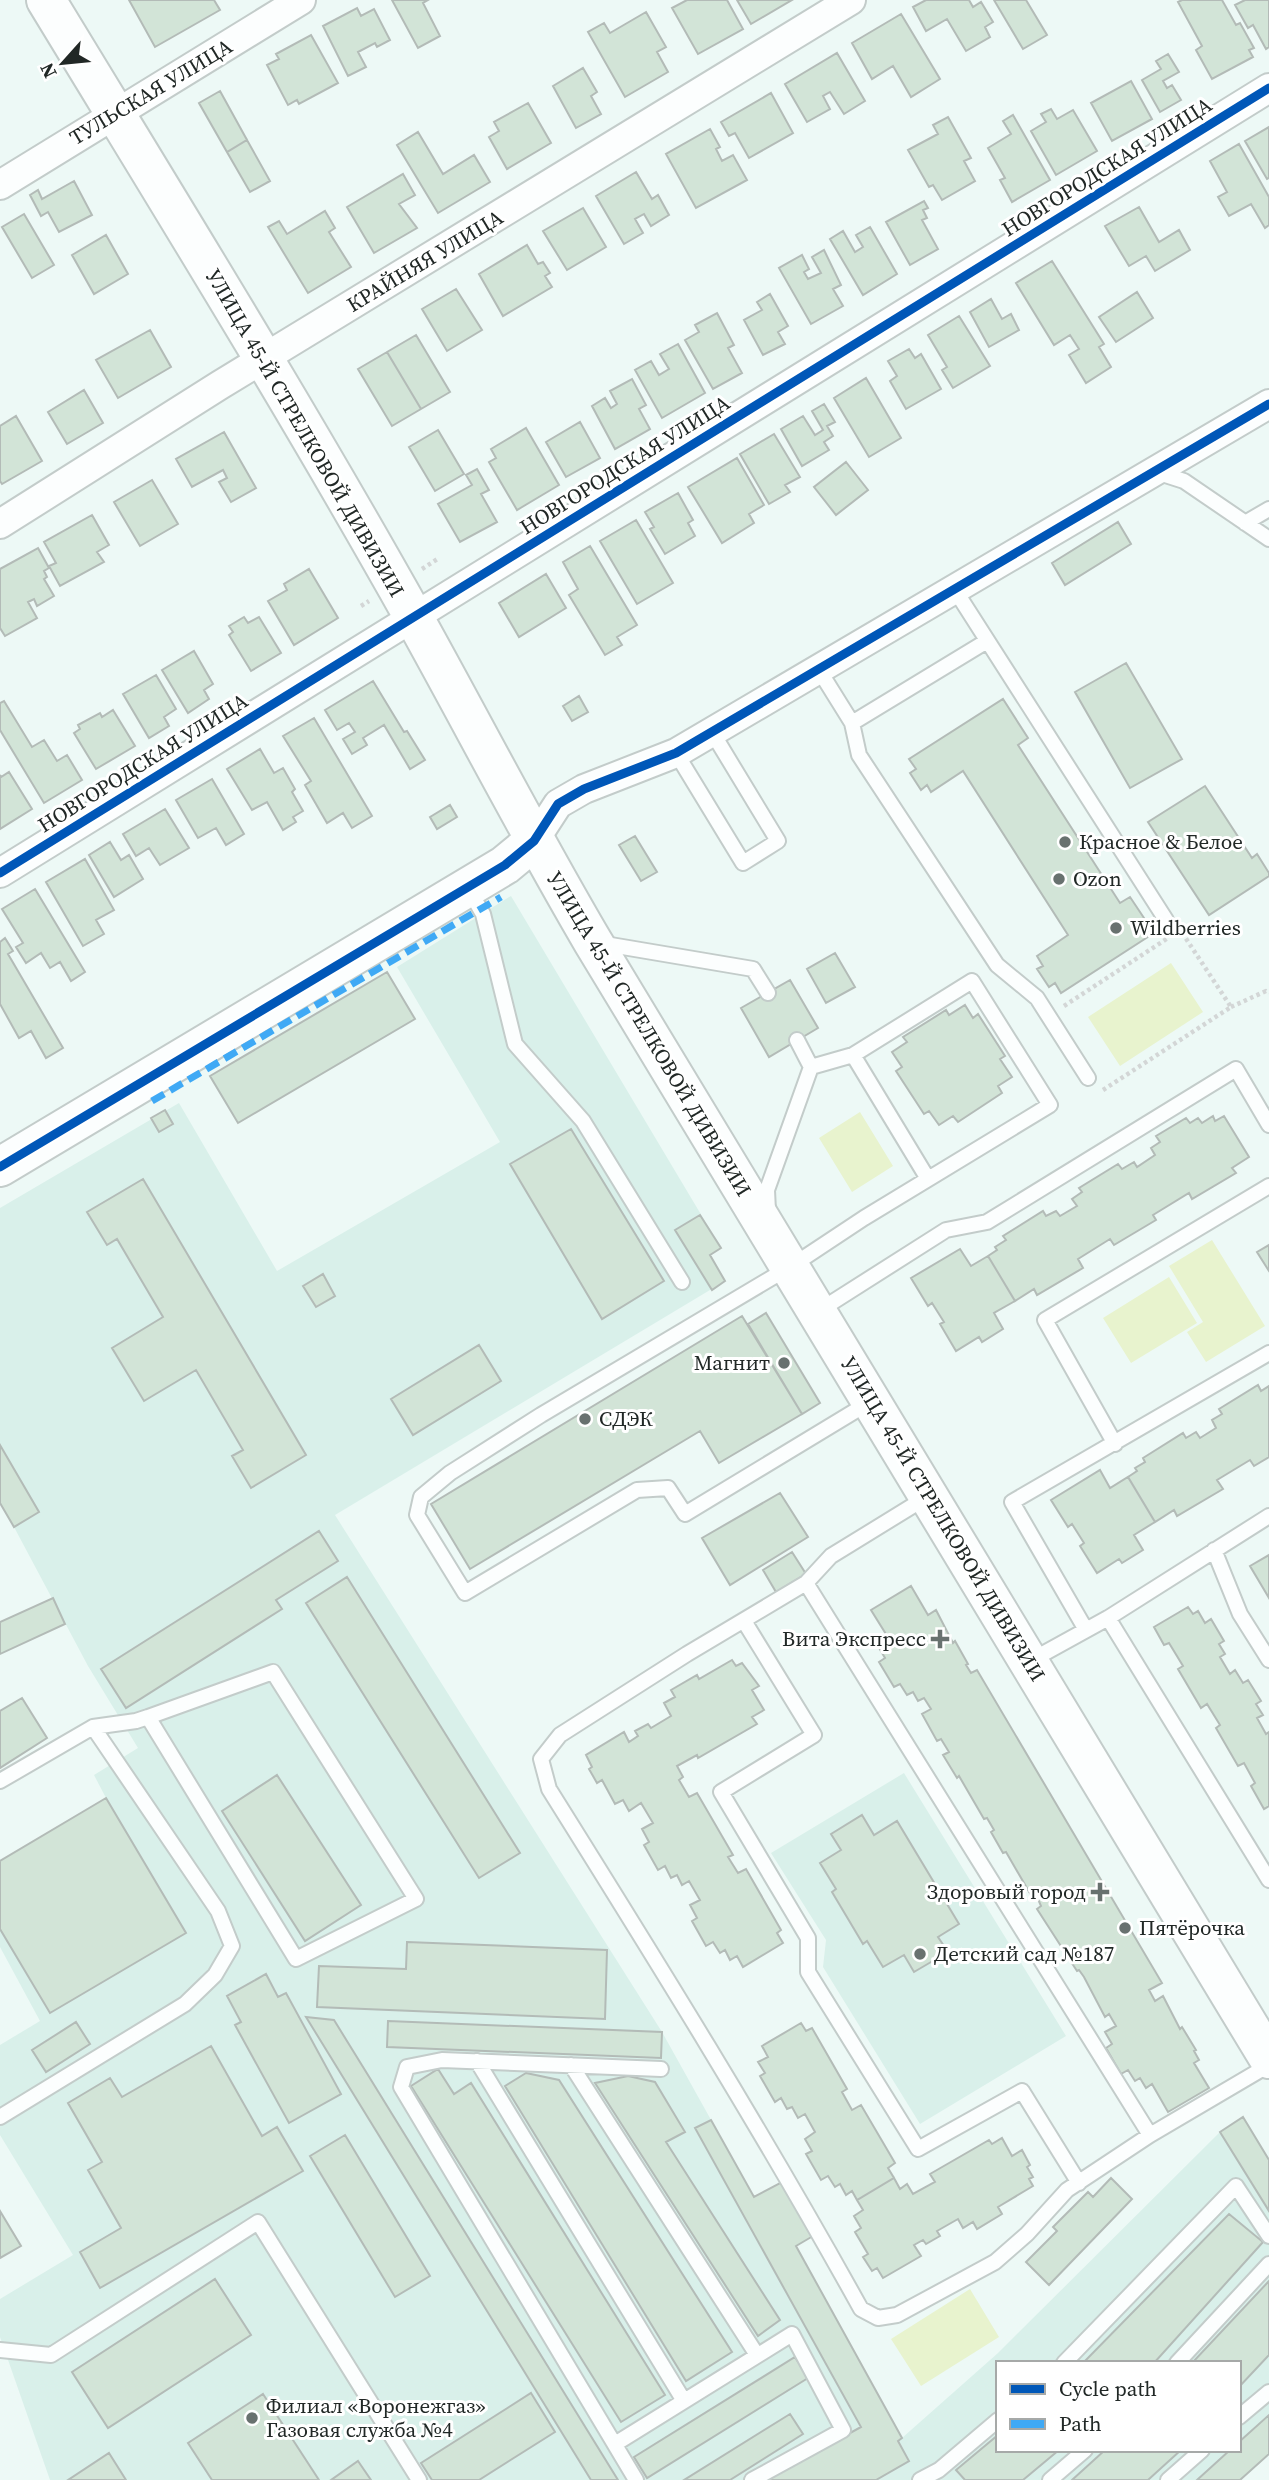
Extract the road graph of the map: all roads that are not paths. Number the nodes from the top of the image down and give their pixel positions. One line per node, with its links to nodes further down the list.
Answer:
1 (46, 0): 5 (main road, УЛИЦА 45-Й СТРЕЛКОВОЙ ДИВИЗИИ)
2 (301, 0): 5 (street, ТУЛЬСКАЯ УЛИЦА)
3 (851, 0): 7 (street, КРАЙНЯЯ УЛИЦА)
4 (1269, 88): 15 (street, НОВГОРОДСКАЯ УЛИЦА)
5 (115, 114): 6 (street, ТУЛЬСКАЯ УЛИЦА); 7 (main road, УЛИЦА 45-Й СТРЕЛКОВОЙ ДИВИЗИИ)
6 (0, 185)
7 (264, 358): 12 (street, КРАЙНЯЯ УЛИЦА); 15 (main road, УЛИЦА 45-Й СТРЕЛКОВОЙ ДИВИЗИИ)
8 (1269, 404): 9 (street)
9 (1156, 472): 11 (lane); 14 (street)
10 (1269, 509): 11 (lane)
11 (1245, 523): 13 (lane)
12 (0, 524)
13 (1269, 539)
14 (955, 590): 16 (lane); 17 (street)
15 (413, 616): 21 (main road, УЛИЦА 45-Й СТРЕЛКОВОЙ ДИВИЗИИ); 22 (street, НОВГОРОДСКАЯ УЛИЦА)
16 (987, 641): 18 (lane); 24 (lane)
17 (819, 670): 18 (lane); 19 (street)
18 (852, 723): 30 (lane)
19 (712, 733): 20 (street); 20 (lane)
20 (676, 753): 21 (street)
21 (534, 841): 23 (main road); 25 (main road, УЛИЦА 45-Й СТРЕЛКОВОЙ ДИВИЗИИ)
22 (0, 873)
23 (468, 886): 32 (main road); 36 (lane)
24 (1166, 920)
25 (593, 942): 26 (lane); 35 (main road, УЛИЦА 45-Й СТРЕЛКОВОЙ ДИВИЗИИ)
26 (768, 993)
27 (797, 1040): 29 (lane)
28 (853, 1055): 29 (lane); 33 (lane); 33 (lane)
29 (811, 1067): 35 (lane)
30 (1087, 1078)
31 (1269, 1125): 37 (lane)
32 (0, 1167)
33 (928, 1179): 35 (lane)
34 (1269, 1186): 40 (lane)
35 (781, 1252): 37 (main road, УЛИЦА 45-Й СТРЕЛКОВОЙ ДИВИЗИИ); 39 (lane)
36 (682, 1282)
37 (817, 1312): 39 (main road, УЛИЦА 45-Й СТРЕЛКОВОЙ ДИВИЗИИ)
38 (1269, 1353): 40 (lane)
39 (871, 1402): 41 (main road, УЛИЦА 45-Й СТРЕЛКОВОЙ ДИВИЗИИ)
40 (1115, 1444): 47 (lane)
41 (928, 1496): 44 (lane); 49 (main road, УЛИЦА 45-Й СТРЕЛКОВОЙ ДИВИЗИИ)
42 (1269, 1516): 43 (lane)
43 (1214, 1550): 45 (lane); 48 (lane)
44 (806, 1583): 46 (lane); 60 (lane)
45 (1108, 1618): 47 (lane); 53 (lane)
46 (744, 1621): 61 (lane); 61 (lane)
47 (1086, 1630): 49 (lane)
48 (1269, 1660)
49 (1029, 1662): 54 (main road, УЛИЦА 45-Й СТРЕЛКОВОЙ ДИВИЗИИ)
50 (148, 1717): 50 (lane); 51 (lane)
51 (93, 1727): 52 (lane); 59 (lane)
52 (0, 1782)
53 (1269, 1880)
54 (1269, 2059)
55 (477, 2061): 56 (lane); 69 (lane); 72 (lane)
56 (571, 2065): 58 (lane); 65 (lane)
57 (1269, 2065): 60 (lane)
58 (661, 2069)
59 (0, 2117)
60 (1150, 2135): 61 (lane)
61 (1079, 2183)
62 (1269, 2236): 66 (lane)
63 (1269, 2264): 67 (lane)
64 (0, 2350): 76 (lane)
65 (757, 2356): 69 (lane); 78 (lane)
66 (1066, 2361)
67 (1179, 2361)
68 (1269, 2392): 70 (lane)
69 (684, 2401): 72 (lane)
70 (1241, 2415)
71 (996, 2422): 75 (lane)
72 (615, 2444): 77 (lane)
73 (1083, 2452): 80 (lane)
74 (1200, 2452): 81 (lane)
75 (943, 2475): 79 (lane)
76 (419, 2480)
77 (636, 2480)
78 (752, 2480)
79 (920, 2480)
80 (1050, 2480)
81 (1168, 2480)

